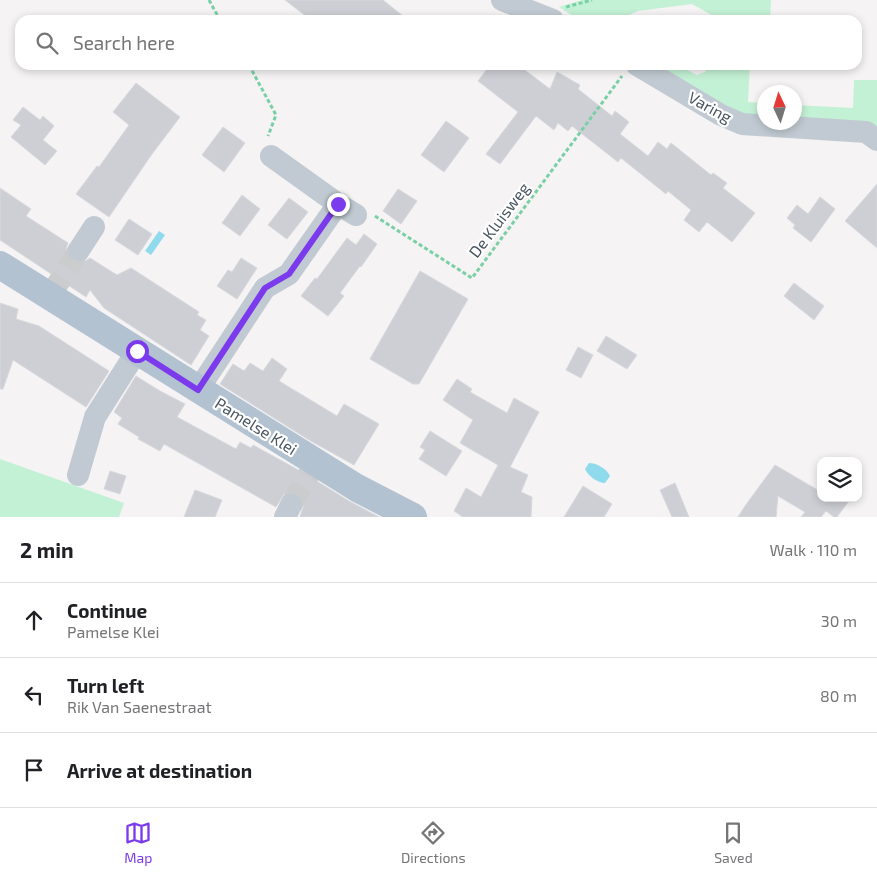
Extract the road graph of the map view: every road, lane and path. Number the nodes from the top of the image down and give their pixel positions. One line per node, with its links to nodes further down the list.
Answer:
1 (209, 0): 3 (path)
2 (502, 0): 4 (street)
3 (217, 15)
4 (540, 15)
5 (252, 70): 9 (path)
6 (630, 70): 10 (path, De Kluisweg)
7 (633, 70): 8 (street, Varing)
8 (877, 140)
9 (271, 156): 10 (street)
10 (347, 210): 15 (street)
11 (94, 227): 12 (street)
12 (79, 250)
13 (0, 266): 14 (main road, Pamelse Klei)
14 (137, 351): 15 (main road, Pamelse Klei); 16 (street)
15 (198, 390): 17 (main road, Pamelse Klei)
16 (78, 475)
17 (413, 517)

